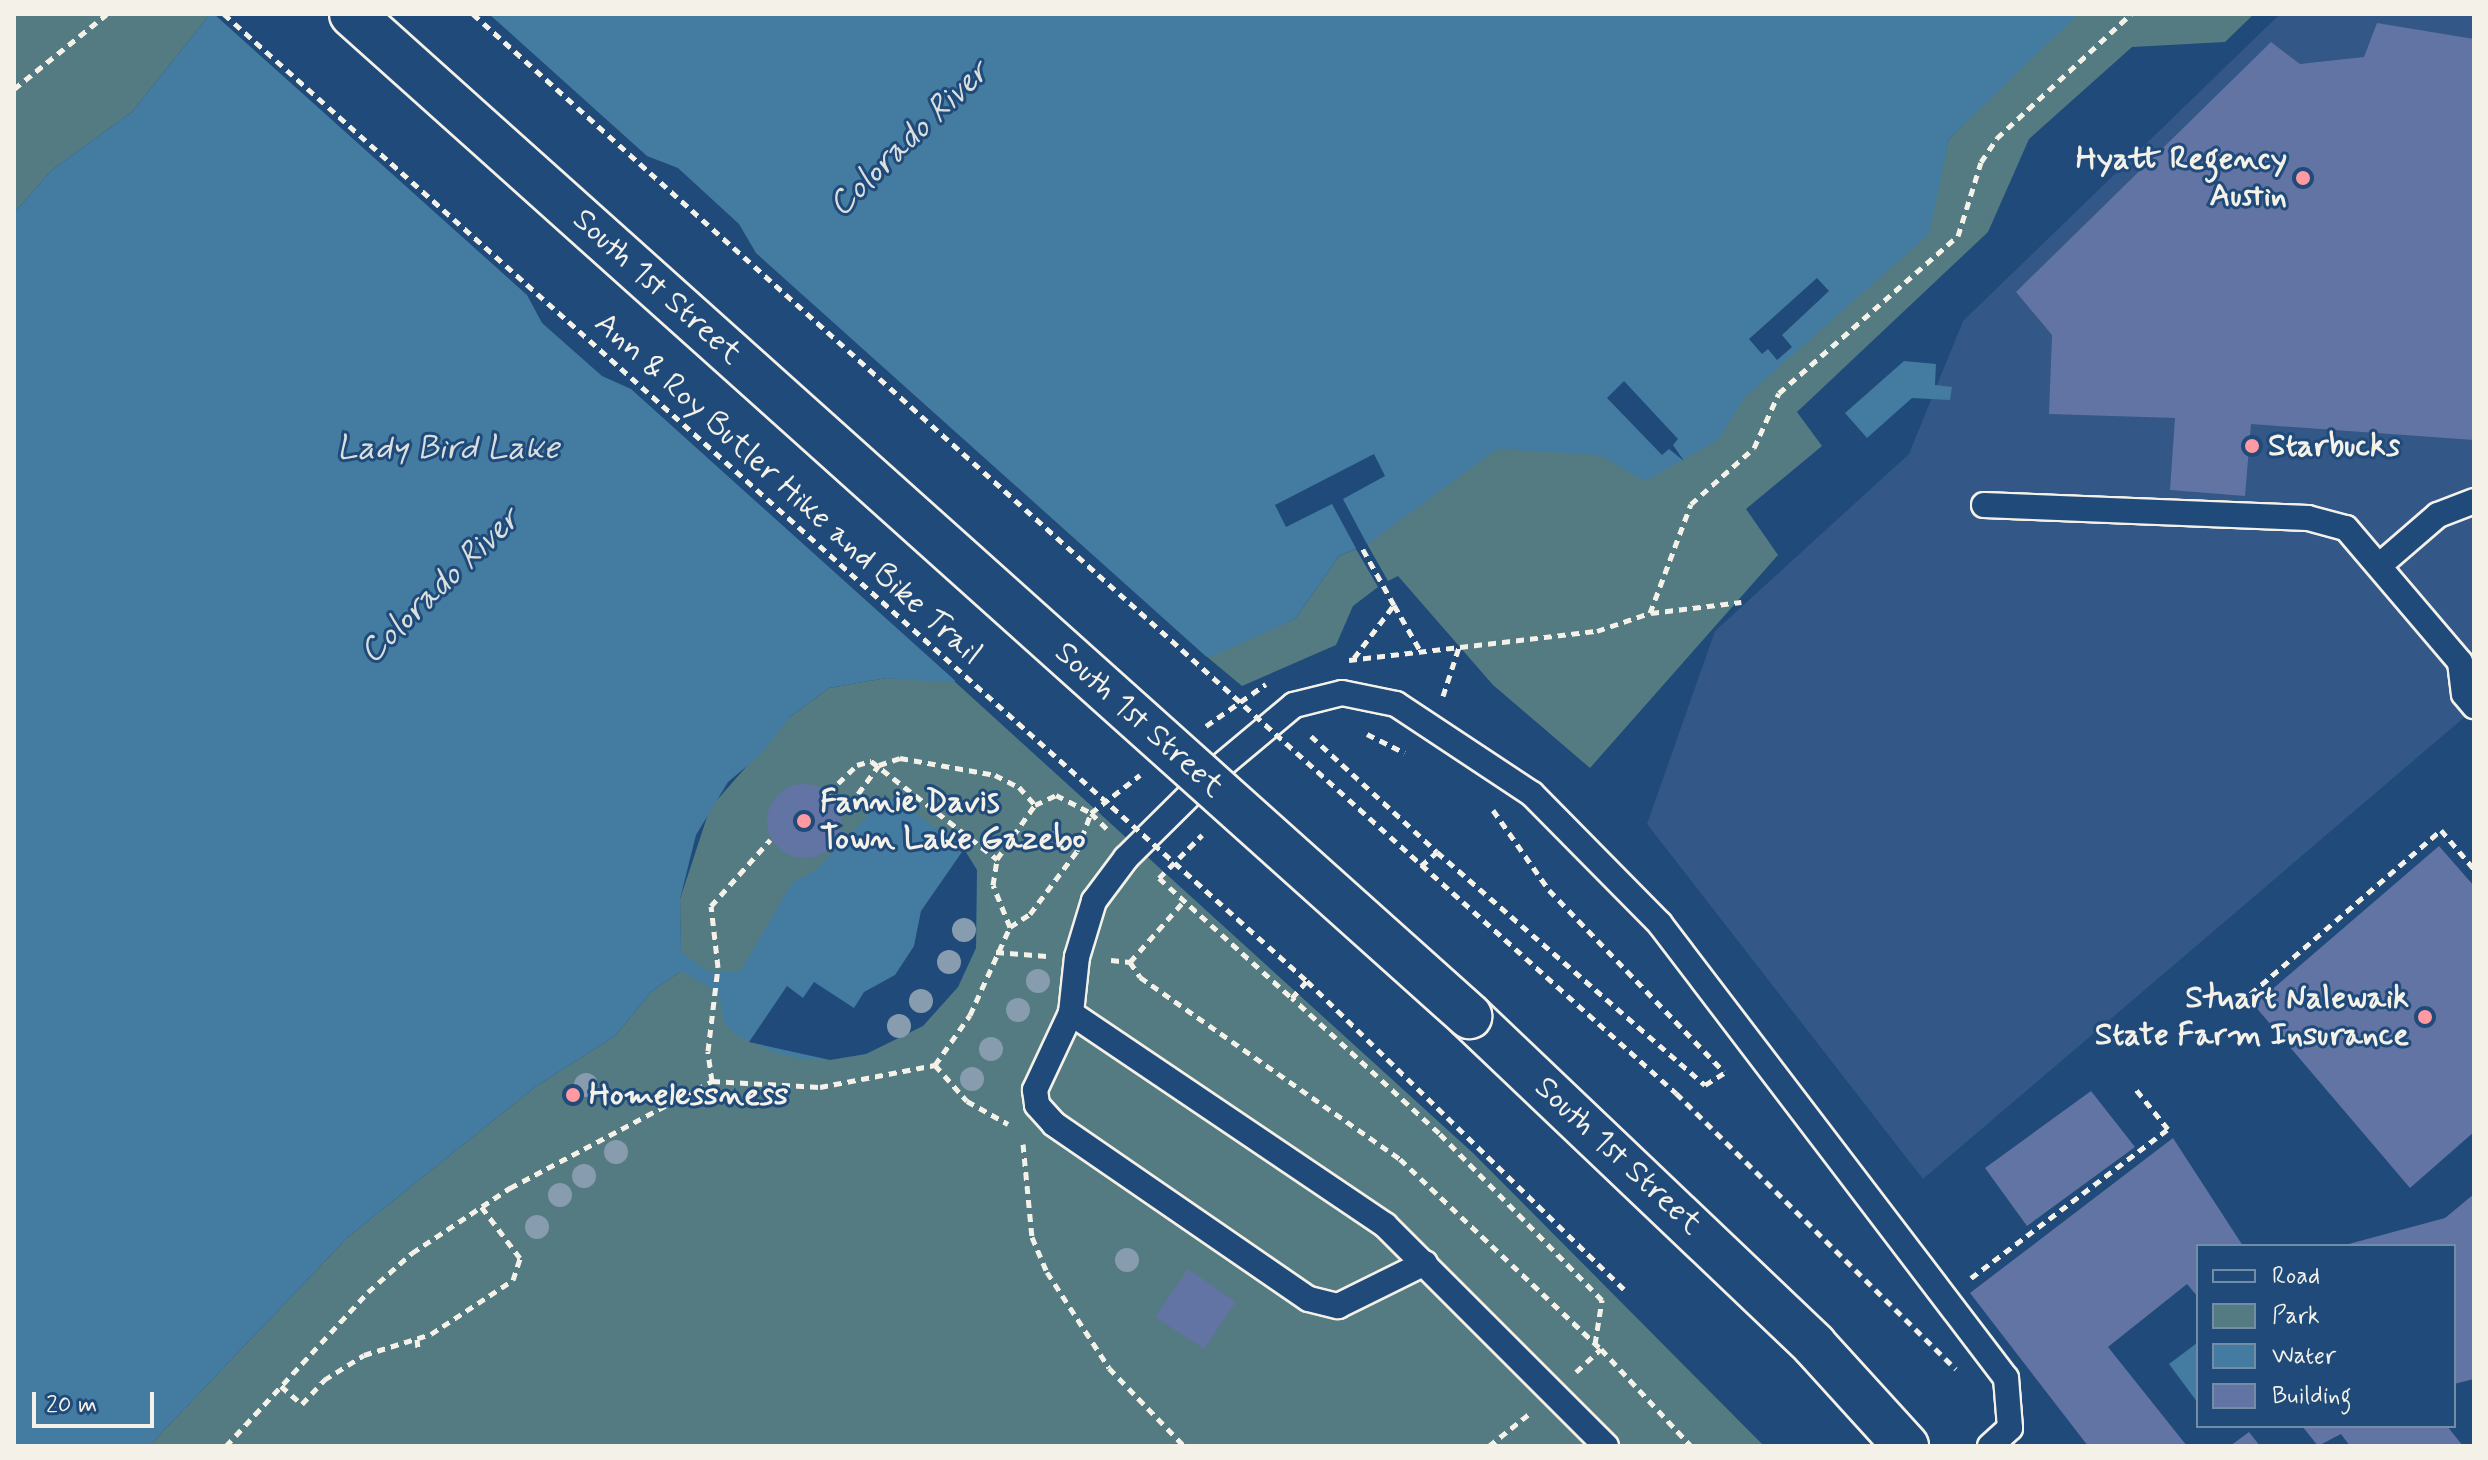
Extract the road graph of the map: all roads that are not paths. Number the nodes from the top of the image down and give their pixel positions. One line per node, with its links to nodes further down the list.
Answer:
1 (352, 14): 10 (main road, South 1st Street, bridge)
2 (2474, 501): 4 (lane)
3 (1984, 505): 4 (lane)
4 (2380, 565): 5 (lane)
5 (2469, 659): 6 (lane)
6 (2474, 706)
7 (1071, 1013): 8 (lane); 8 (lane); 11 (lane)
8 (1425, 1263): 9 (lane)
9 (1606, 1446)
10 (1906, 1446)
11 (1990, 1446)

